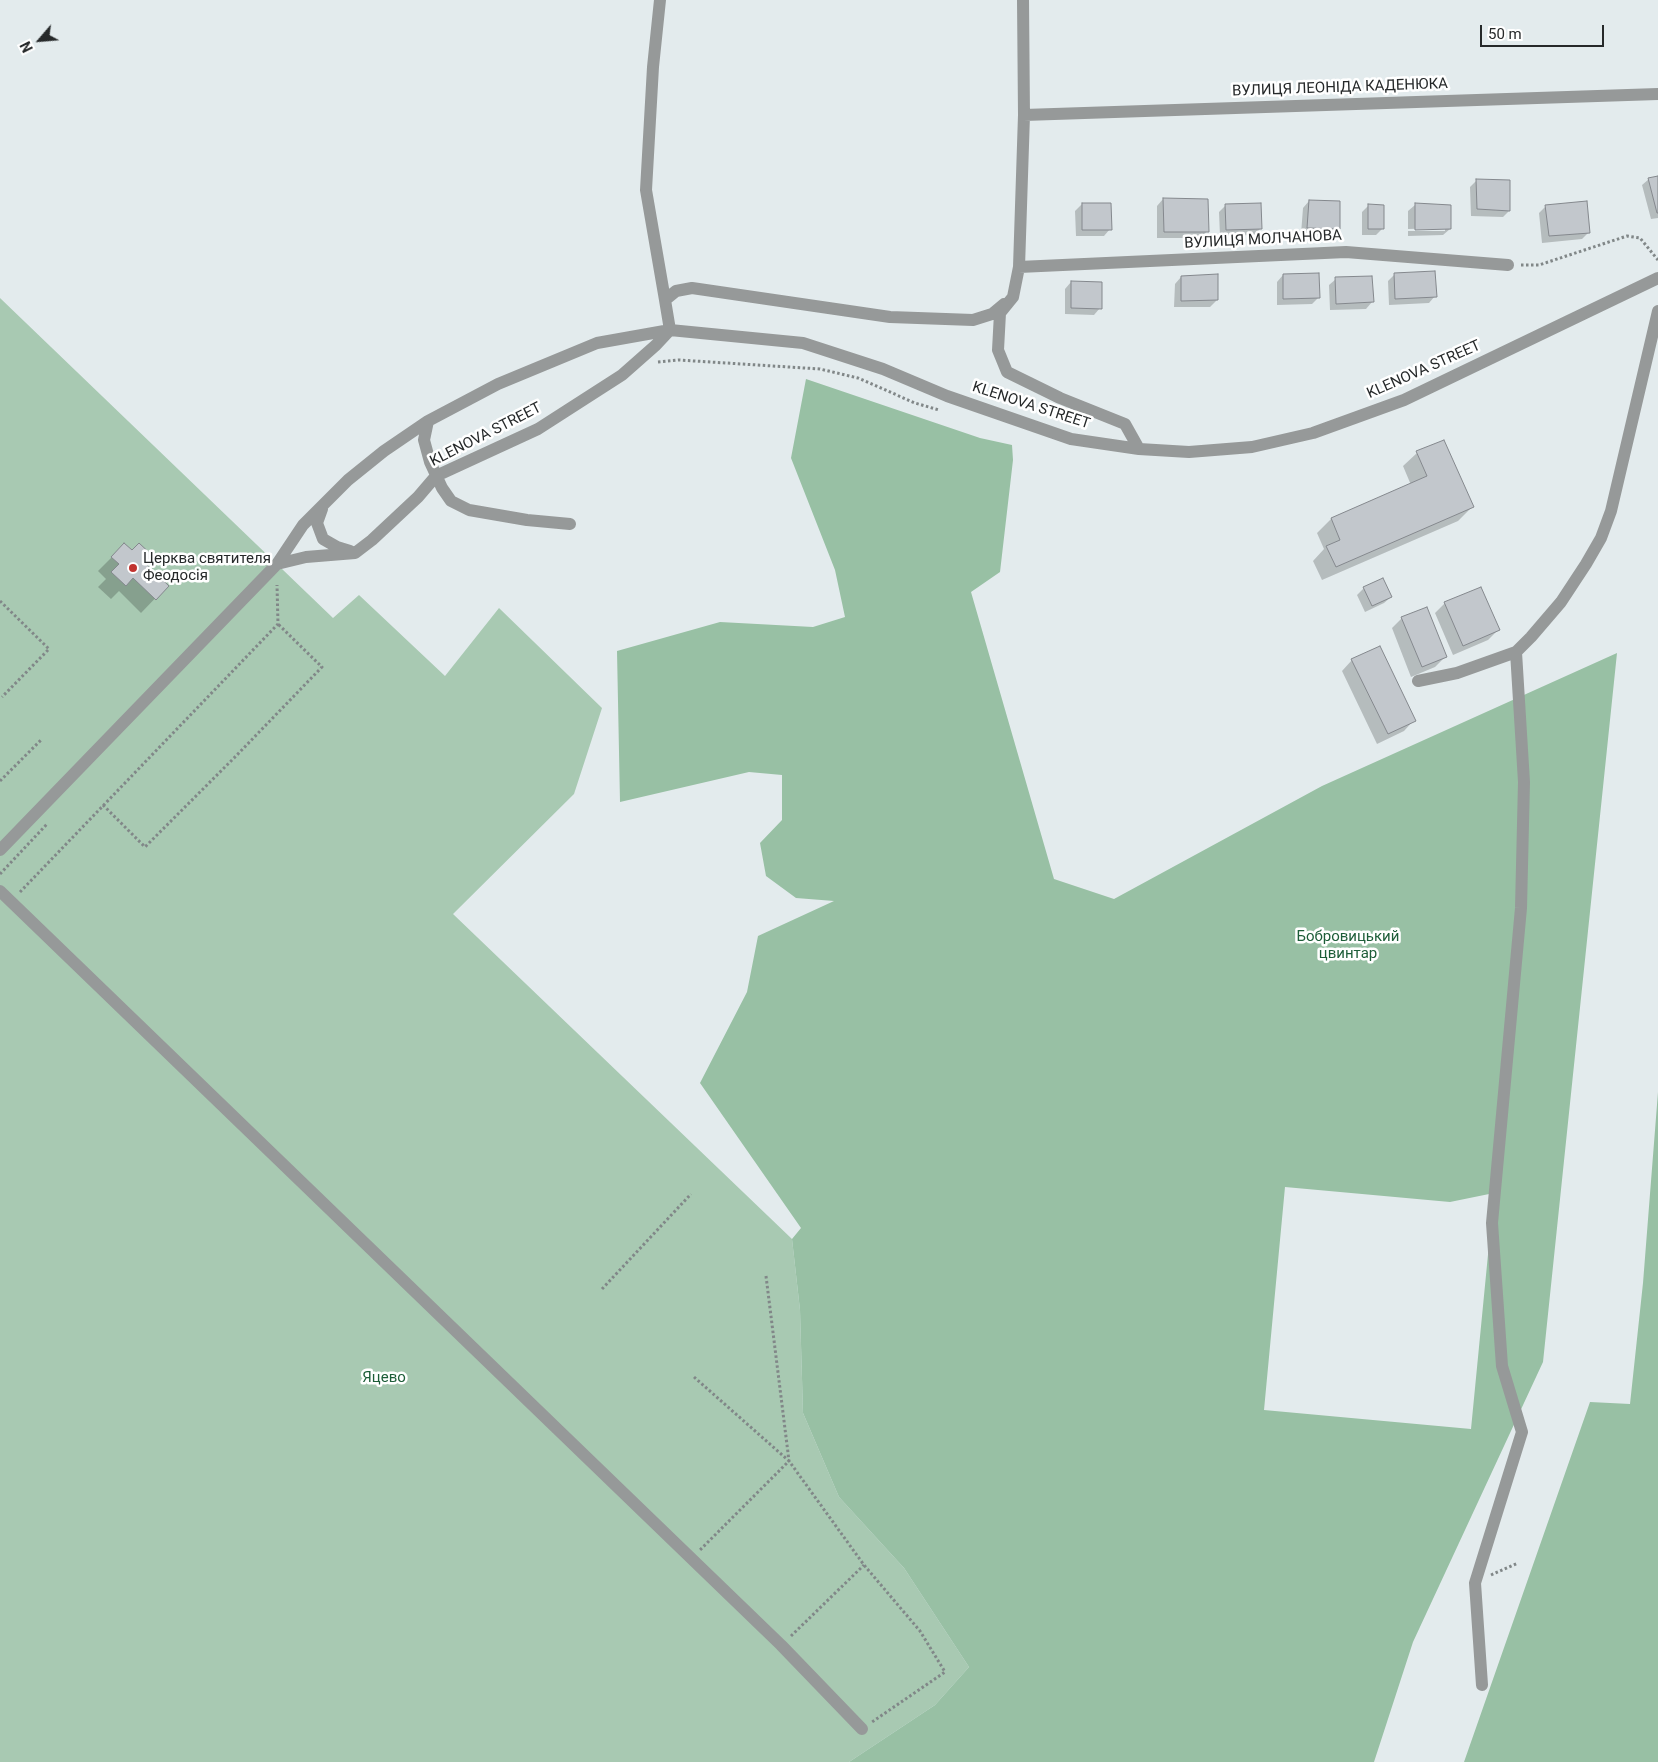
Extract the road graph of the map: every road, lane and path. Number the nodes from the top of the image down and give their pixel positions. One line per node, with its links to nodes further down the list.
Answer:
1 (660, 0): 10 (street)
2 (1023, 0): 4 (street)
3 (1658, 94): 4 (street, ВУЛИЦЯ ЛЕОНІДА КАДЕНЮКА)
4 (1024, 115): 7 (street)
5 (1658, 260): 6 (path)
6 (1508, 264): 7 (street, ВУЛИЦЯ МОЛЧАНОВА)
7 (1019, 267): 9 (street)
8 (1658, 278): 16 (street, KLENOVA STREET)
9 (1013, 297): 10 (street); 16 (street)
10 (665, 300): 12 (street)
11 (1658, 311): 24 (street)
12 (670, 330): 13 (street, KLENOVA STREET); 15 (street, KLENOVA STREET); 16 (street, KLENOVA STREET)
13 (633, 365): 14 (path); 17 (street, KLENOVA STREET)
14 (943, 411)
15 (428, 420): 17 (street); 18 (street, KLENOVA STREET)
16 (1139, 450)
17 (436, 476): 19 (street); 20 (street, KLENOVA STREET)
18 (324, 504): 20 (street); 21 (street, KLENOVA STREET)
19 (570, 524)
20 (355, 553): 21 (street)
21 (277, 564): 23 (path); 30 (street, KLENOVA STREET)
22 (0, 602): 26 (path)
23 (278, 624): 29 (path); 29 (path)
24 (1516, 652): 25 (street); 41 (street)
25 (1418, 681)
26 (2, 698)
27 (42, 739): 28 (path)
28 (0, 781)
29 (103, 805): 32 (path)
30 (0, 850)
31 (0, 891): 32 (street)
32 (11, 901): 38 (street)
33 (691, 1194): 35 (path)
34 (766, 1276): 37 (path)
35 (602, 1289)
36 (694, 1377): 37 (path)
37 (789, 1462): 38 (path); 40 (path)
38 (691, 1558): 42 (street)
39 (1518, 1563): 41 (path)
40 (864, 1565): 42 (path); 44 (path)
41 (1475, 1583): 43 (street)
42 (781, 1645): 44 (street)
43 (1482, 1685)
44 (862, 1729)

